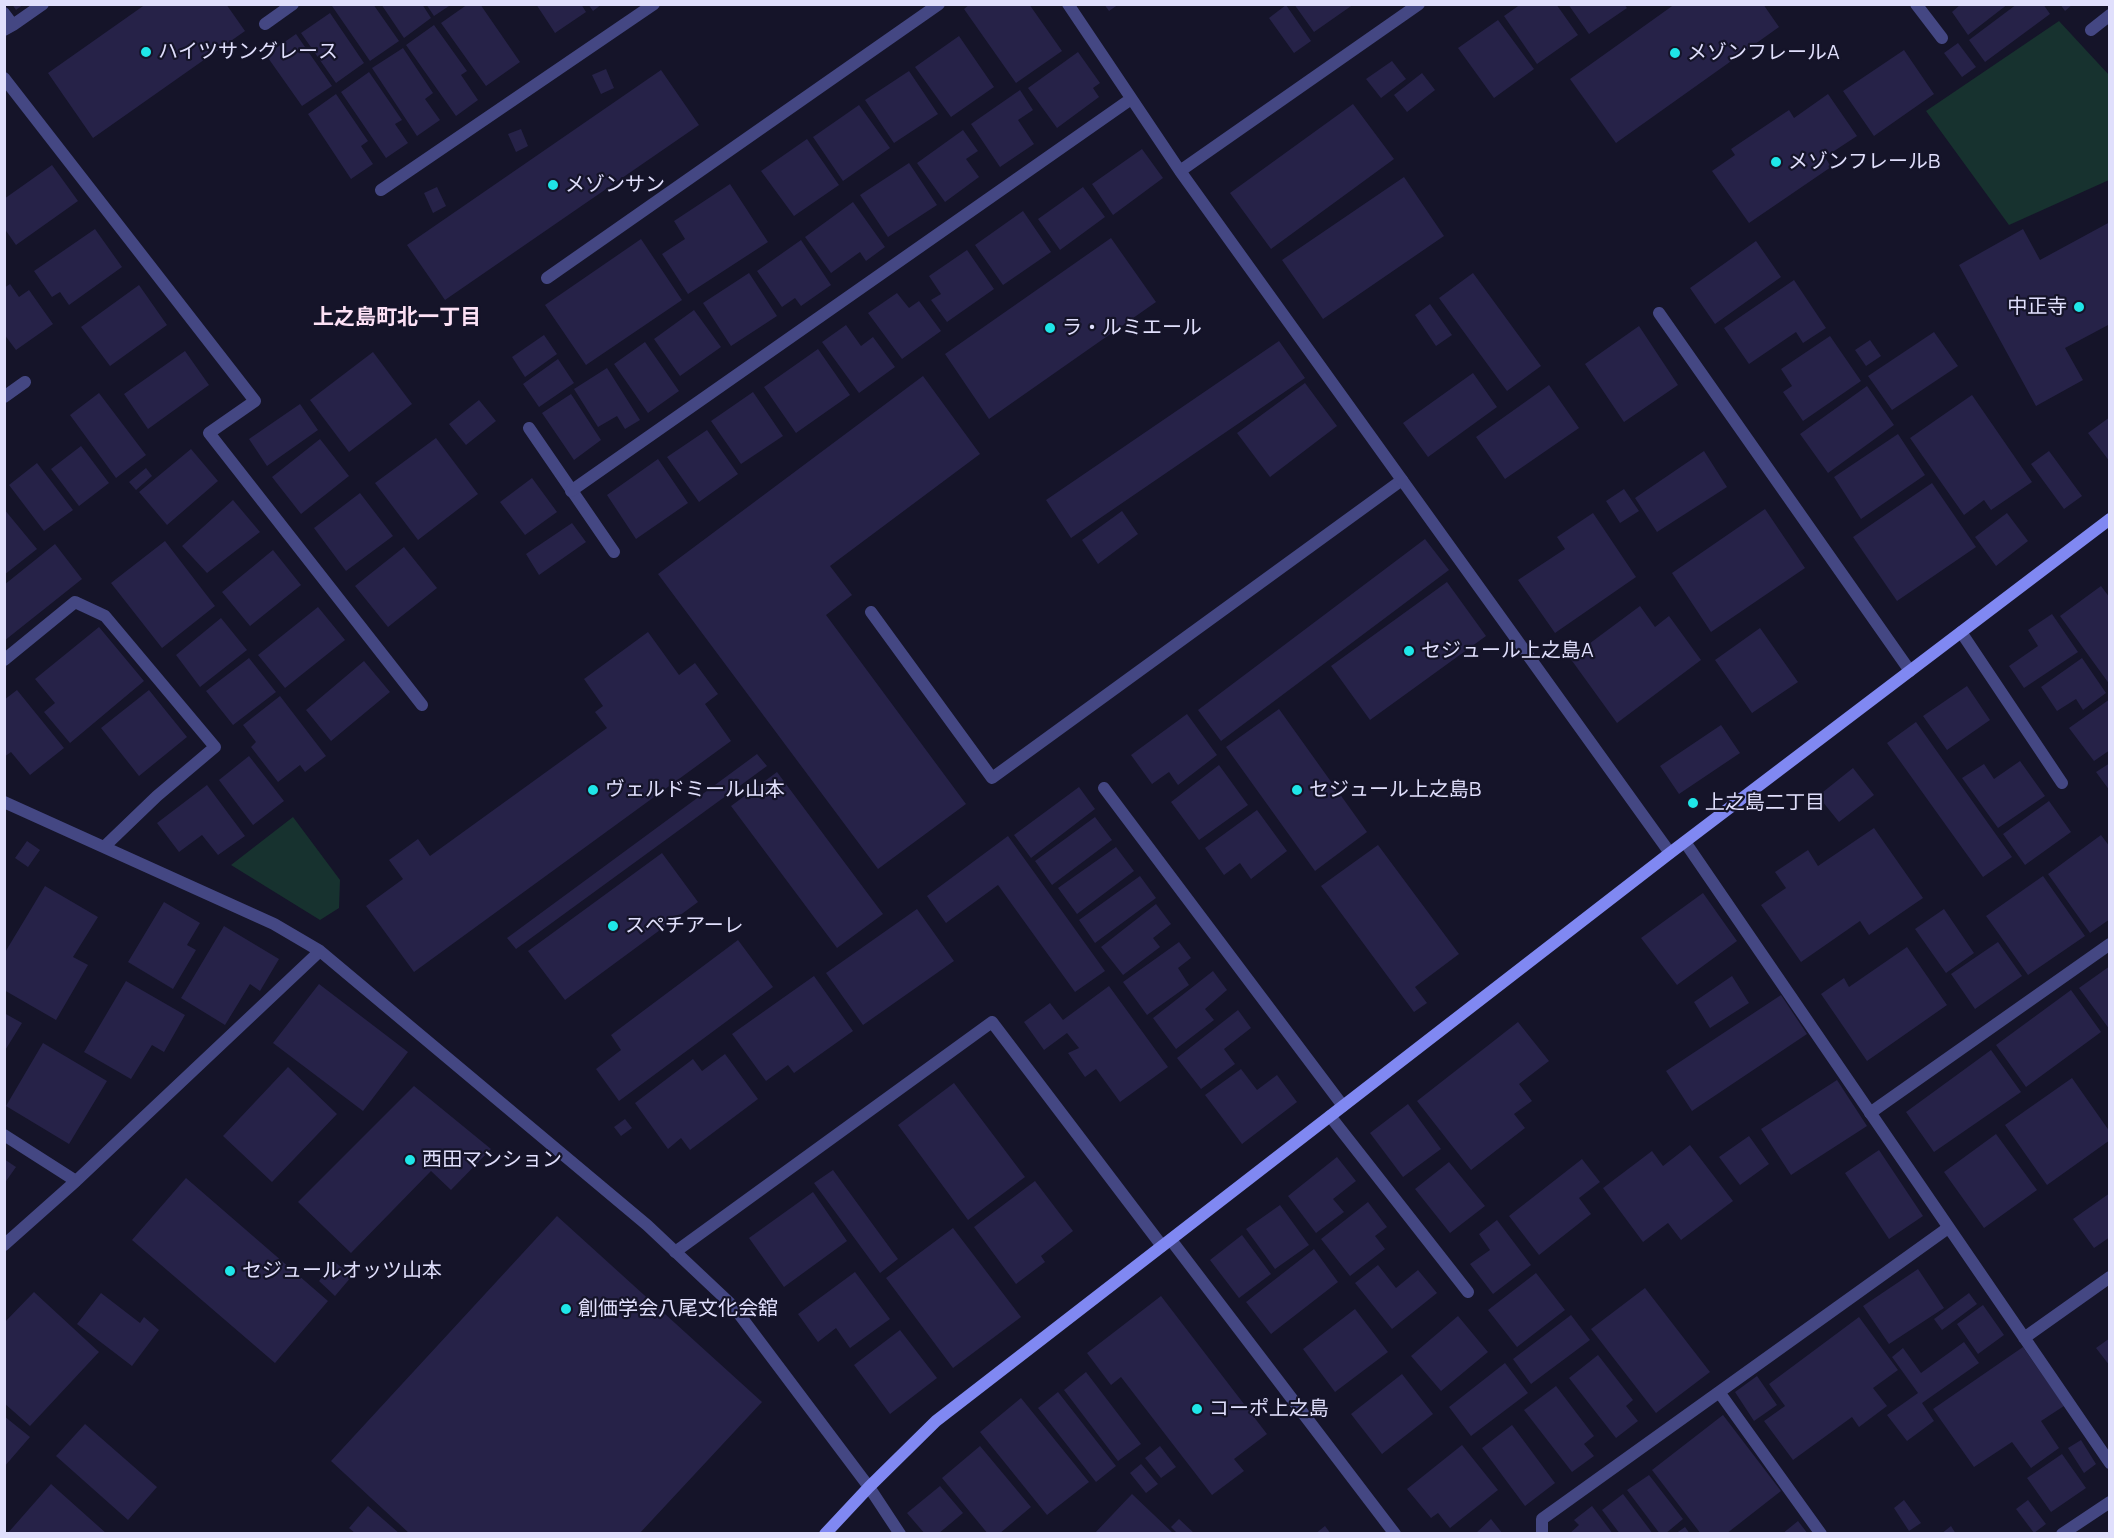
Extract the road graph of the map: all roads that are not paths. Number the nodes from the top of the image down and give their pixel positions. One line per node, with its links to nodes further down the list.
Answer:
1 (43, 4): 11 (street)
2 (293, 4): 10 (street)
3 (654, 4): 17 (street)
4 (939, 4): 18 (street)
5 (1068, 4): 15 (street)
6 (1916, 4): 13 (street)
7 (1411, 7): 16 (street)
8 (4, 13): 11 (street)
9 (2109, 15): 12 (street)
10 (265, 24)
11 (9, 28)
12 (2091, 30)
13 (1942, 38)
14 (4, 78): 31 (street)
15 (1131, 99): 16 (street); 24 (street)
16 (1180, 171): 23 (street)
17 (381, 190)
18 (547, 278)
19 (1659, 313): 30 (street)
20 (25, 382): 21 (street)
21 (4, 397)
22 (529, 428): 24 (street)
23 (1402, 480): 27 (street); 37 (street)
24 (571, 491): 26 (street)
25 (2109, 519): 28 (street)
26 (614, 552)
27 (871, 612)
28 (1961, 632): 30 (street); 32 (street)
29 (4, 660): 36 (street)
30 (1910, 671): 35 (street)
31 (422, 705)
32 (2062, 783)
33 (1104, 788): 40 (street)
34 (4, 802): 36 (street)
35 (1684, 842): 37 (street); 41 (street)
36 (105, 846): 39 (street)
37 (1670, 853): 40 (street)
38 (2109, 944): 41 (street)
39 (320, 951): 44 (street); 48 (street)
40 (1343, 1106): 42 (street)
41 (1870, 1113): 45 (street)
42 (1330, 1116): 46 (street); 50 (street)
43 (4, 1135): 44 (street)
44 (76, 1180): 47 (street)
45 (1948, 1228): 51 (street); 52 (street)
46 (1167, 1243): 48 (street); 54 (street); 58 (street)
47 (4, 1245)
48 (675, 1252): 54 (street)
49 (2109, 1277): 51 (street)
50 (1468, 1292)
51 (2024, 1338): 53 (street)
52 (1719, 1392): 59 (street); 60 (street)
53 (2109, 1463)
54 (869, 1487): 56 (street); 57 (street)
55 (2109, 1502): 61 (street)
56 (825, 1533)
57 (900, 1533)
58 (1395, 1533)
59 (1542, 1533)
60 (1821, 1533)
61 (2062, 1533)

